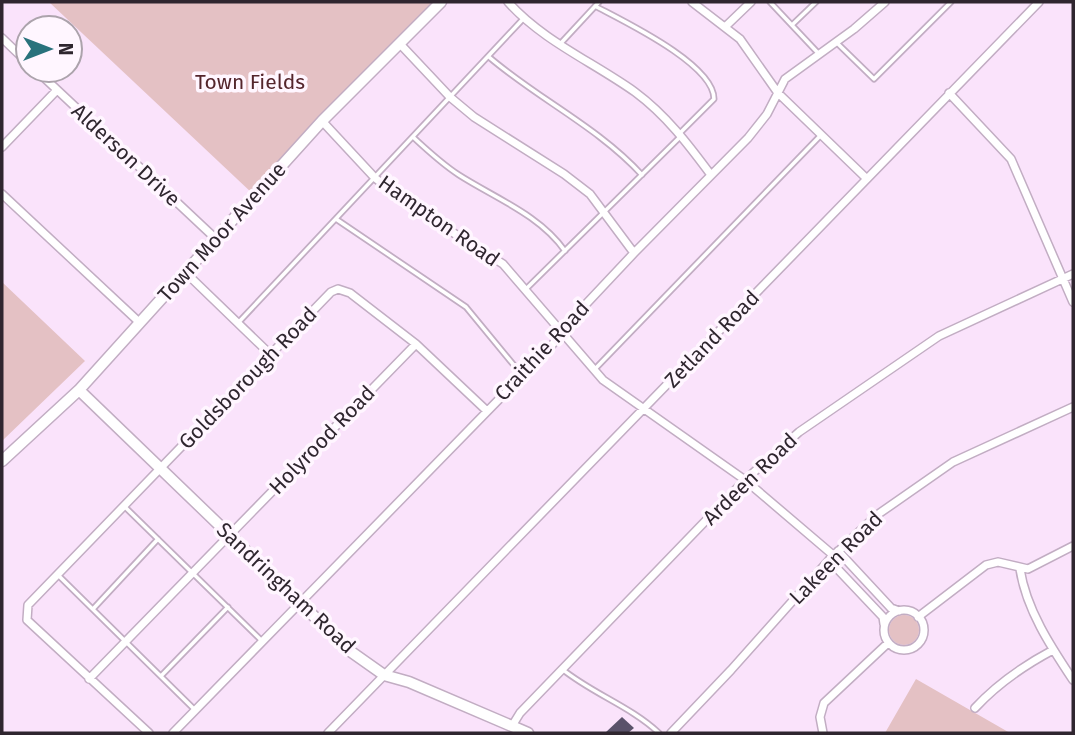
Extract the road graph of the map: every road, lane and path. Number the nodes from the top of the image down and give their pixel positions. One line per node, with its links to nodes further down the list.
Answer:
1 (441, 2): 15 (street, Town Moor Avenue)
2 (508, 2): 11 (street)
3 (692, 2): 13 (street)
4 (751, 2): 13 (street)
5 (770, 2): 12 (lane)
6 (816, 2): 12 (lane)
7 (885, 2): 14 (street, Craithie Road)
8 (951, 2): 14 (lane)
9 (1039, 2): 22 (street, Zetland Road)
10 (597, 4): 16 (lane); 25 (lane)
11 (524, 18): 16 (street); 18 (lane)
12 (792, 25): 17 (lane)
13 (726, 26): 21 (street)
14 (836, 42): 17 (street, Craithie Road)
15 (401, 45): 23 (street); 24 (street, Town Moor Avenue)
16 (559, 45): 25 (street)
17 (819, 54): 21 (street, Craithie Road)
18 (489, 57): 23 (lane); 29 (lane)
19 (51, 84): 20 (street, Alderson Drive)
20 (57, 90): 28 (street); 36 (street, Alderson Drive)
21 (778, 93): 26 (street); 30 (street, Craithie Road)
22 (949, 93): 32 (street, Zetland Road); 41 (street)
23 (450, 97): 27 (lane); 34 (street)
24 (323, 121): 31 (street, Hampton Road); 36 (street, Town Moor Avenue)
25 (681, 135): 29 (lane); 30 (street)
26 (821, 135): 32 (street); 49 (lane)
27 (413, 137): 31 (lane); 37 (lane)
28 (2, 147)
29 (643, 175): 34 (lane)
30 (711, 175): 38 (street, Craithie Road)
31 (375, 178): 35 (lane); 42 (street, Hampton Road)
32 (866, 178): 53 (street, Zetland Road)
33 (2, 194): 44 (street)
34 (604, 214): 37 (lane); 38 (street)
35 (336, 219): 45 (lane); 50 (lane)
36 (216, 239): 39 (street, Town Moor Avenue)
37 (565, 251): 42 (lane)
38 (634, 253): 46 (street, Craithie Road)
39 (185, 272): 44 (street, Town Moor Avenue); 45 (street)
40 (1073, 274): 41 (street, Ardeen Road)
41 (1063, 278): 43 (street); 57 (street, Ardeen Road)
42 (525, 289): 46 (street, Hampton Road)
43 (1073, 302)
44 (139, 322): 51 (street, Town Moor Avenue)
45 (238, 323): 48 (street)
46 (560, 333): 49 (street, Hampton Road); 50 (street, Craithie Road)
47 (416, 344): 48 (street, Goldsborough Road); 54 (street); 59 (street, Holyrood Road)
48 (271, 355): 56 (street, Goldsborough Road)
49 (594, 370): 53 (street, Hampton Road)
50 (522, 375): 54 (street, Craithie Road)
51 (79, 390): 55 (street, Town Moor Avenue); 56 (street, Sandringham Road)
52 (1073, 407): 62 (street, Lakeen Road)
53 (644, 410): 57 (street, Hampton Road); 78 (street, Zetland Road)
54 (486, 411): 66 (street, Craithie Road)
55 (2, 461)
56 (160, 468): 58 (street, Goldsborough Road); 59 (street, Sandringham Road)
57 (745, 480): 62 (street, Hampton Road); 77 (street, Ardeen Road)
58 (124, 505): 60 (lane); 65 (street, Goldsborough Road)
59 (229, 536): 64 (street, Holyrood Road); 66 (street, Sandringham Road)
60 (158, 539): 64 (lane); 68 (lane)
61 (1073, 546): 63 (street)
62 (833, 555): 69 (street); 71 (street); 90 (street, Lakeen Road)
63 (1020, 569): 70 (street); 75 (street)
64 (194, 573): 67 (lane); 72 (street, Holyrood Road)
65 (57, 575): 68 (lane); 80 (street, Goldsborough Road)
66 (300, 604): 73 (street, Craithie Road); 78 (street, Sandringham Road)
67 (228, 607): 73 (lane); 79 (lane)
68 (93, 609): 72 (lane)
69 (899, 611): 70 (street); 71 (street)
70 (919, 617): 74 (street)
71 (884, 625): 74 (street)
72 (126, 642): 79 (lane); 80 (street, Holyrood Road)
73 (263, 642): 83 (street, Craithie Road)
74 (888, 643): 91 (street)
75 (1053, 650): 76 (street); 82 (street)
76 (1070, 667): 81 (street)
77 (562, 669): 84 (street, Ardeen Road); 89 (lane)
78 (384, 675): 84 (street, Sandringham Road); 87 (street, Zetland Road)
79 (161, 677): 83 (lane)
80 (89, 680): 85 (street)
81 (1073, 680)
82 (975, 708)
83 (195, 710): 86 (street, Craithie Road)
84 (512, 726): 88 (street, Sandringham Road)
85 (149, 733)
86 (173, 733)
87 (328, 733)
88 (528, 733)
89 (659, 733)
90 (671, 733)
91 (823, 733)

